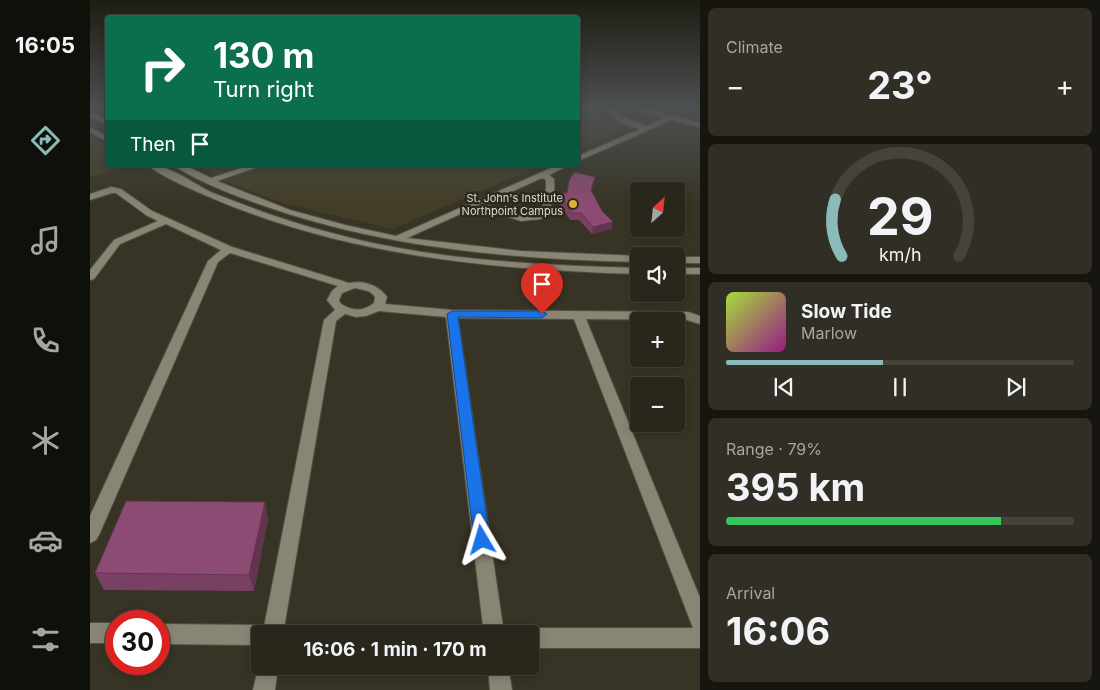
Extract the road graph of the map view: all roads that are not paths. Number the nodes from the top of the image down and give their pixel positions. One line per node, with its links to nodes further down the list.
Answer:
1 (621, 140): 2 (street)
2 (580, 158)
3 (156, 167): 9 (street)
4 (182, 167): 7 (street)
5 (253, 167): 10 (street)
6 (560, 167): 8 (street)
7 (192, 173): 9 (street); 10 (street)
8 (542, 175): 12 (street); 12 (street)
9 (175, 178): 16 (street)
10 (209, 181): 14 (street)
11 (90, 197): 13 (street)
12 (476, 204): 14 (street)
13 (164, 221): 15 (street); 23 (street)
14 (399, 238): 16 (street)
15 (228, 249): 24 (street); 30 (street)
16 (504, 259): 17 (street); 20 (street)
17 (630, 259)
18 (685, 260): 19 (street)
19 (700, 260)
20 (630, 271)
21 (685, 271): 22 (street)
22 (700, 271)
23 (90, 277)
24 (348, 286): 25 (street); 26 (street)
25 (378, 307): 26 (street); 27 (street)
26 (343, 310): 32 (street)
27 (452, 314): 28 (street); 33 (street)
28 (578, 314): 29 (street); 31 (street)
29 (700, 320)
30 (90, 535)
31 (700, 622)
32 (275, 625)
33 (493, 625)
34 (90, 633): 35 (street)
35 (105, 633)
36 (170, 634): 37 (street)
37 (251, 635)
38 (539, 638): 39 (street)
39 (700, 638)
40 (266, 675): 42 (street)
41 (499, 675): 43 (street)
42 (264, 690)
43 (501, 690)

